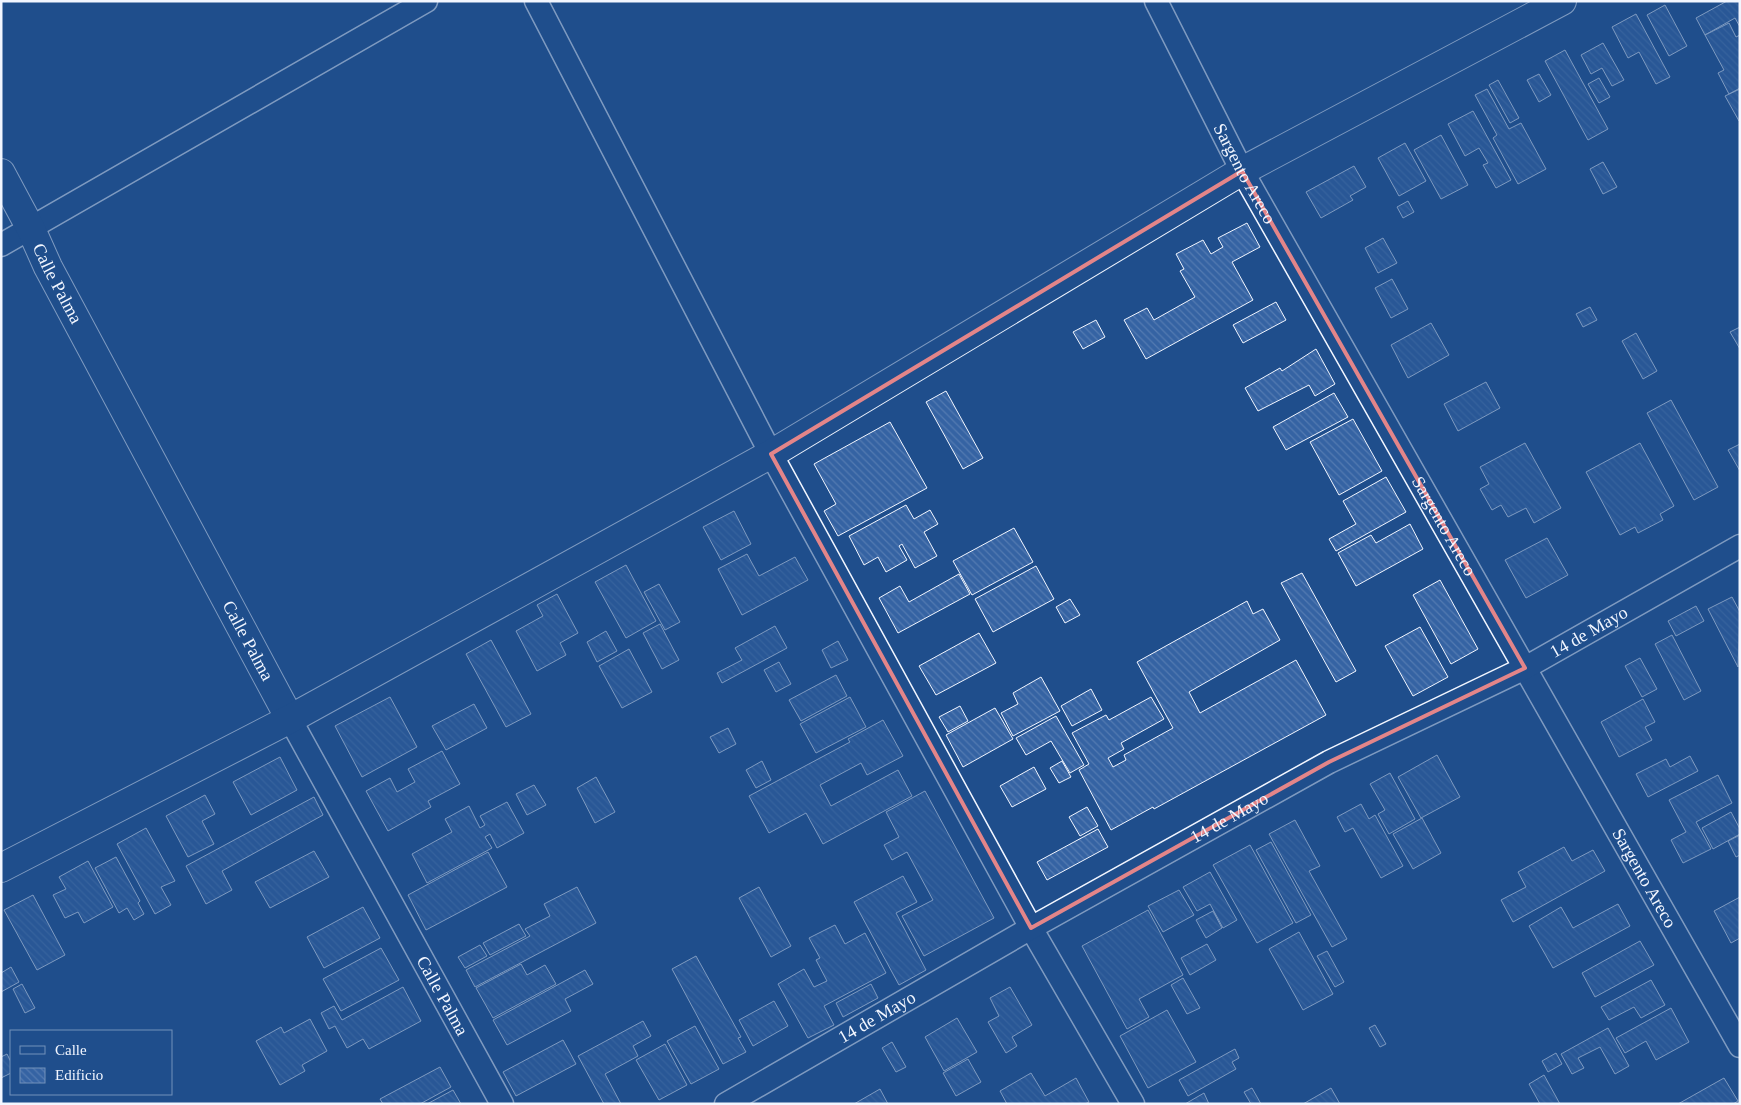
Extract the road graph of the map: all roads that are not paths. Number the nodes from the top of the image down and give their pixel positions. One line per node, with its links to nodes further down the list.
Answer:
1 (426, 1): 7 (street)
2 (536, 1): 9 (street)
3 (1156, 1): 5 (street, Sargento Areco)
4 (1562, 1): 5 (street)
5 (1242, 171): 9 (street); 11 (street, Sargento Areco)
6 (1, 173): 7 (street, Calle Palma)
7 (31, 228): 8 (street); 12 (street, Calle Palma)
8 (1, 245)
9 (770, 454): 12 (street); 14 (street)
10 (1740, 546): 11 (street, 14 de Mayo)
11 (1525, 668): 14 (street, 14 de Mayo); 15 (street, Sargento Areco)
12 (290, 719): 13 (street); 17 (street, Calle Palma)
13 (1, 868)
14 (1031, 928): 16 (street); 18 (street, 14 de Mayo)
15 (1740, 1046)
16 (1126, 1101)
17 (502, 1104)
18 (726, 1104)

